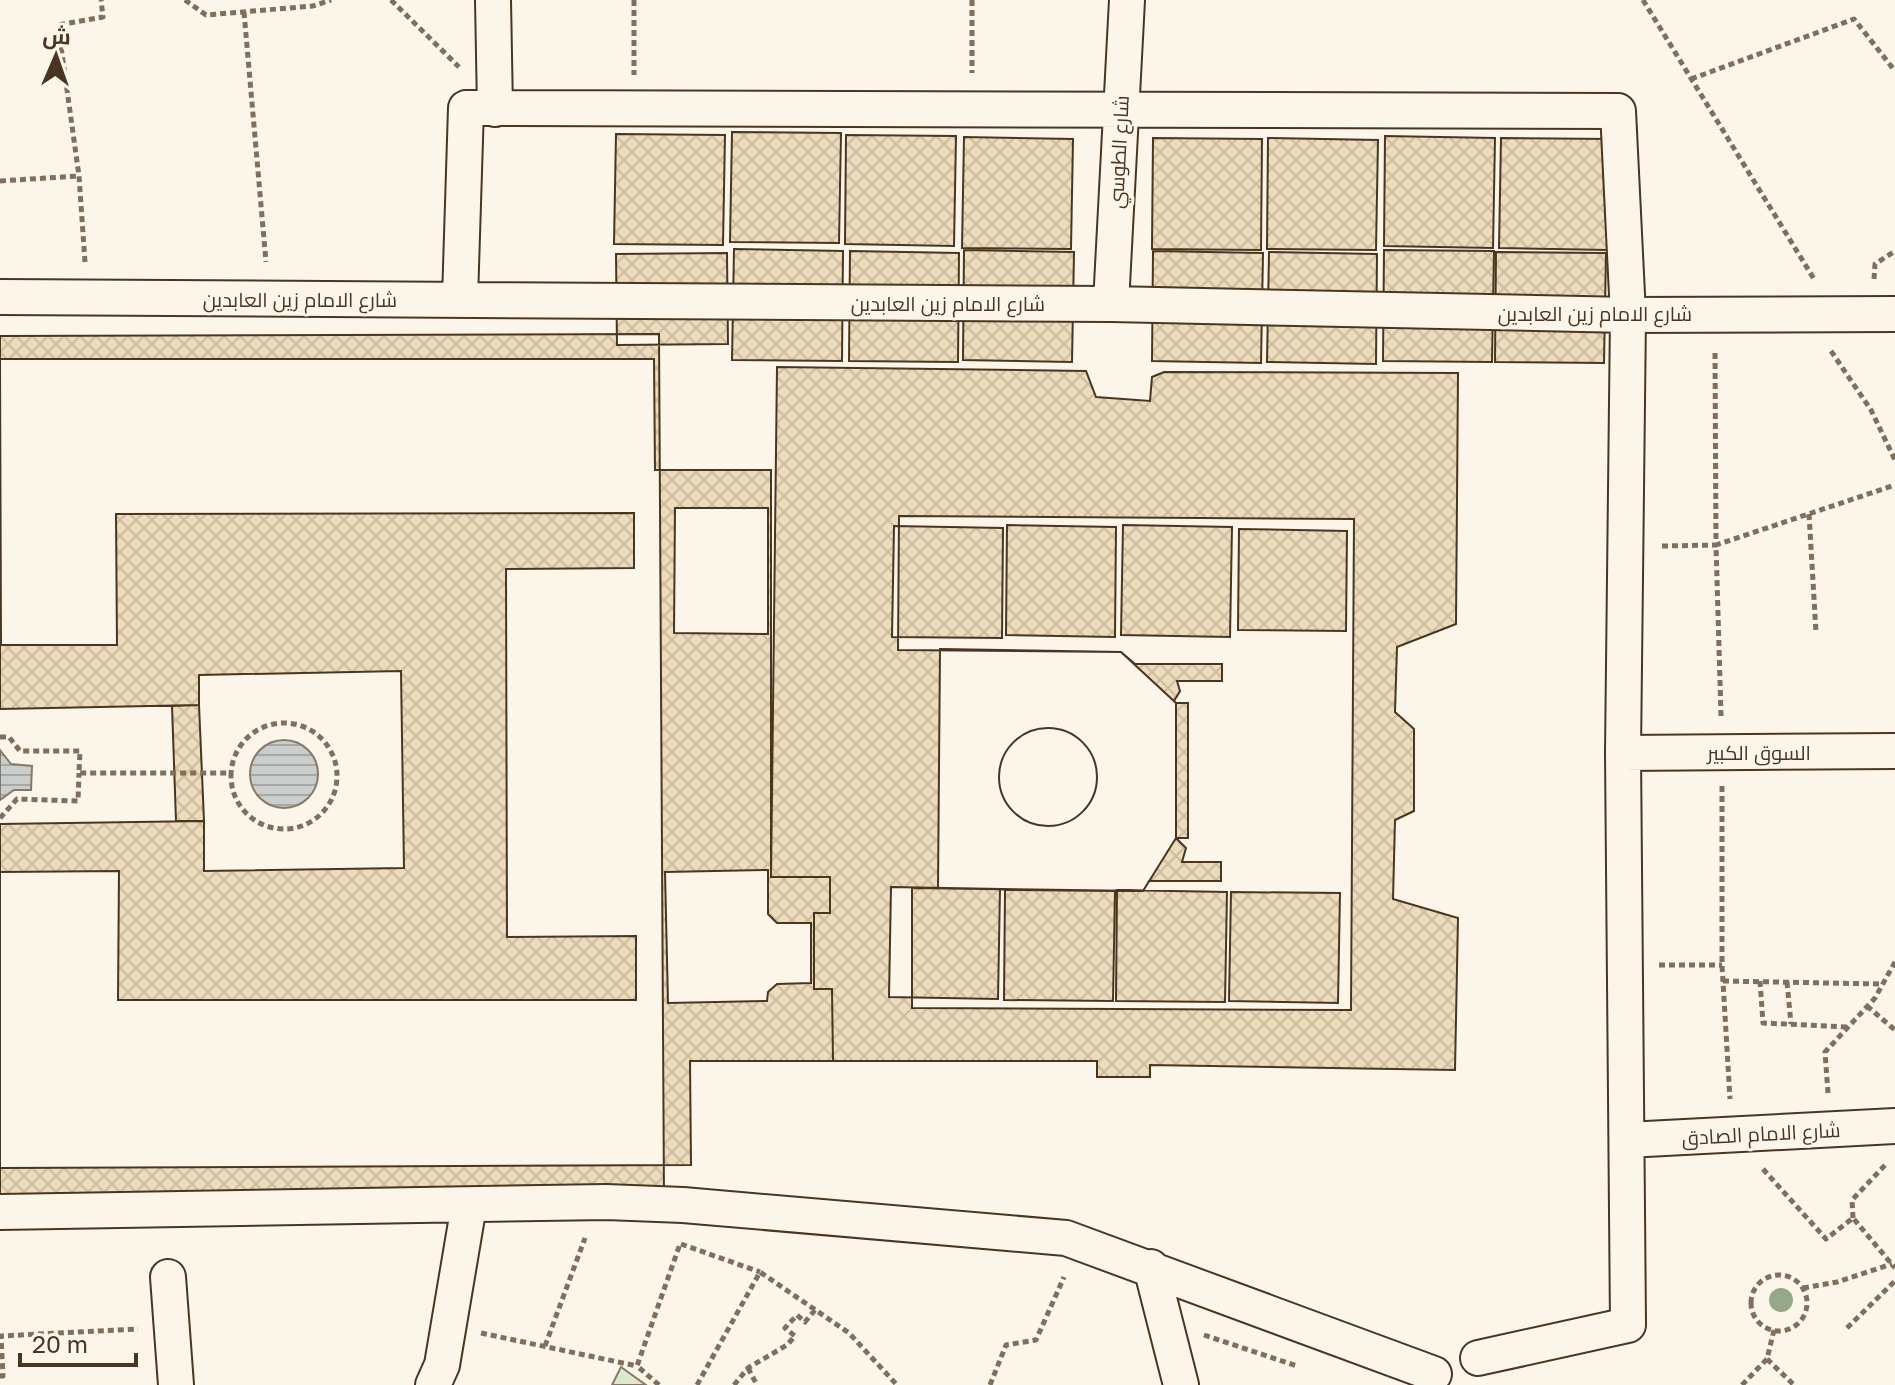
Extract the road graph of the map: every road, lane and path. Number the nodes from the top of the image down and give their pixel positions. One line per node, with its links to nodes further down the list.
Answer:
1 (101, 0): 17 (path)
2 (185, 0): 10 (path)
3 (331, 0): 10 (path)
4 (391, 0): 14 (path)
5 (493, 0): 14 (street)
6 (634, 0): 12 (path)
7 (972, 0): 15 (path)
8 (1127, 0): 16 (street, شارع الطوسي)
9 (1643, 0): 13 (path)
10 (244, 12): 21 (path)
11 (1895, 71): 13 (path)
12 (634, 73)
13 (1691, 79): 25 (path)
14 (480, 109): 15 (street); 22 (street)
15 (972, 110): 16 (street)
16 (1121, 110): 23 (street, شارع الطوسي); 27 (street)
17 (79, 176): 18 (path); 20 (path)
18 (0, 181)
19 (0, 297): 20 (street, شارع الامام زين العابدين)
20 (88, 299): 21 (street, شارع الامام زين العابدين)
21 (270, 299): 22 (street, شارع الامام زين العابدين)
22 (460, 299): 23 (street, شارع الامام زين العابدين)
23 (1111, 304): 27 (street, شارع الامام زين العابدين)
24 (1714, 314): 25 (street, شارع الامام زين العابدين); 27 (street, شارع الامام زين العابدين); 31 (path)
25 (1819, 314): 26 (street, شارع الامام زين العابدين); 28 (path)
26 (1895, 314)
27 (1628, 315): 32 (street)
28 (1895, 460)
29 (1895, 485): 30 (path)
30 (1809, 514): 31 (path); 33 (path)
31 (1716, 545): 32 (path); 36 (path)
32 (1625, 547): 37 (street)
33 (1816, 632)
34 (0, 737): 38 (path)
35 (1895, 751): 36 (street, السوق الكبير)
36 (1722, 752): 37 (street, السوق الكبير); 43 (path)
37 (1623, 753): 42 (street)
38 (79, 773): 39 (path); 40 (path)
39 (230, 773): 39 (path)
40 (0, 818)
41 (1895, 962): 47 (path)
42 (1626, 965): 43 (path); 55 (street)
43 (1722, 965): 44 (path)
44 (1723, 981): 45 (path); 54 (path)
45 (1760, 981): 46 (path); 49 (path)
46 (1787, 982): 47 (path); 49 (path)
47 (1882, 984): 48 (path)
48 (1867, 1006): 50 (path); 51 (path)
49 (1791, 1024): 50 (path)
50 (1848, 1027): 53 (path)
51 (1895, 1030)
52 (1891, 1126): 53 (street, شارع الامام الصادق); 58 (path)
53 (1831, 1130): 54 (street, شارع الامام الصادق)
54 (1732, 1135): 55 (street, شارع الامام الصادق); 58 (path)
55 (1627, 1140): 74 (street)
56 (469, 1205): 57 (street); 60 (street); 69 (street)
57 (0, 1212)
58 (1853, 1218): 62 (path)
59 (586, 1234): 73 (path)
60 (1080, 1242): 63 (street); 88 (path)
61 (680, 1244): 76 (path)
62 (1893, 1266): 66 (path)
63 (1151, 1267): 68 (street); 79 (street)
64 (168, 1277): 70 (street)
65 (1895, 1281): 71 (path)
66 (1803, 1288): 72 (path); 72 (path)
67 (815, 1310): 77 (path); 84 (path); 87 (path)
68 (1165, 1322): 78 (path); 89 (street)
69 (449, 1326): 73 (path); 82 (street)
70 (172, 1328): 80 (path); 81 (street)
71 (1847, 1328)
72 (1774, 1330): 75 (path)
73 (545, 1346): 76 (path)
74 (1478, 1358)
75 (1767, 1359): 90 (path); 91 (path)
76 (637, 1366): 83 (path)
77 (748, 1368): 85 (path); 86 (path)
78 (1311, 1371)
79 (1434, 1374)
80 (0, 1376)
81 (176, 1385)
82 (433, 1385)
83 (659, 1385)
84 (697, 1385)
85 (734, 1385)
86 (757, 1385)
87 (897, 1385)
88 (990, 1385)
89 (1181, 1385)
90 (1742, 1385)
91 (1794, 1385)

